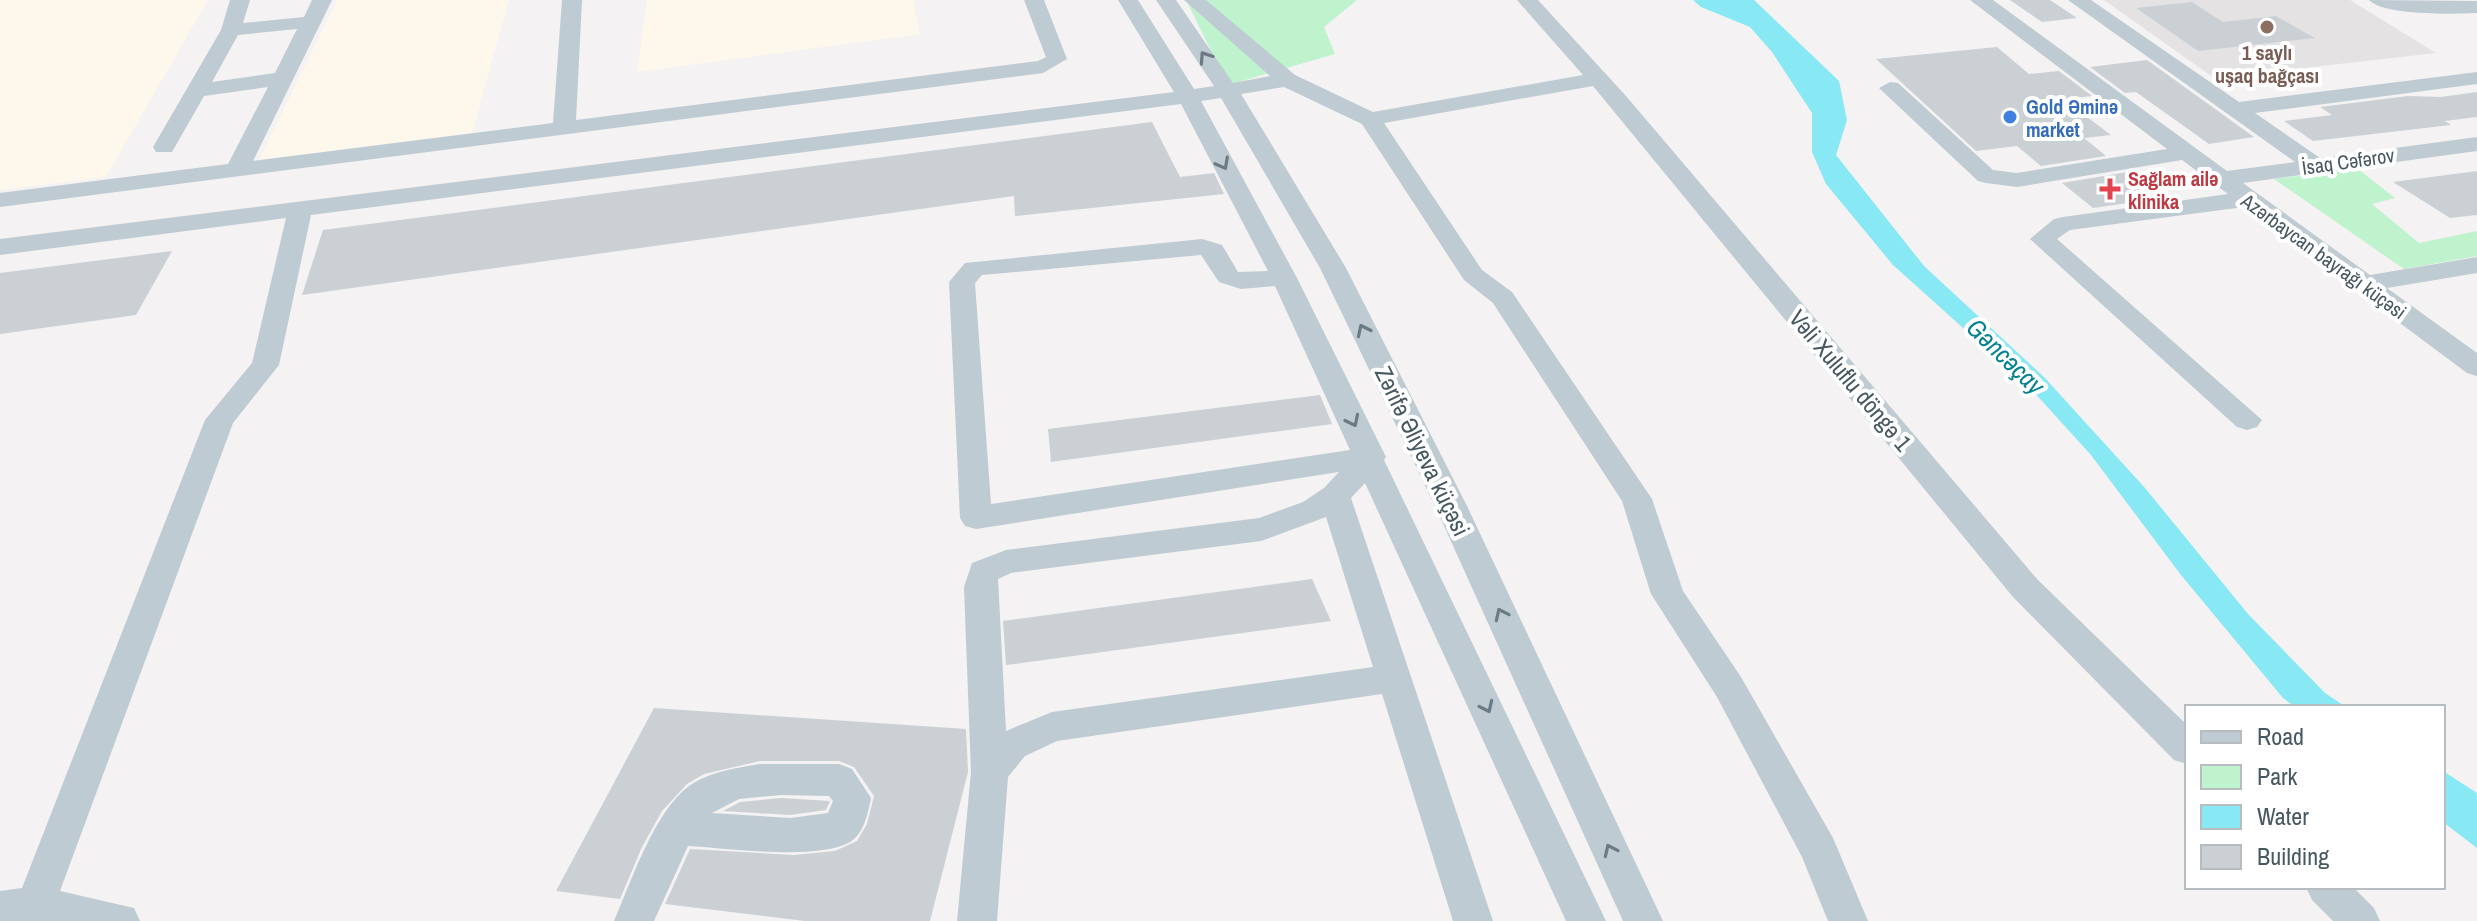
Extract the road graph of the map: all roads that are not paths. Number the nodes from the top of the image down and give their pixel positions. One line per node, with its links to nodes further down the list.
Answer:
1 (240, 0): 16 (street)
2 (322, 0): 14 (street)
3 (572, 0): 30 (street)
4 (1034, 0): 26 (street)
5 (1128, 0): 25 (street, Zərifə Əliyeva küçəsi)
6 (1166, 0): 23 (street, Zərifə Əliyeva küçəsi, one-way to 6)
7 (1194, 0): 21 (street)
8 (1527, 0): 20 (street, Vəli Xuluflu döngə 1)
9 (1980, 0): 17 (street, Azərbaycan bayrağı küçəsi)
10 (2078, 0): 27 (street)
11 (2379, 0): 12 (street)
12 (2434, 4): 13 (street); 15 (street)
13 (2477, 7)
14 (311, 22): 16 (street); 18 (street)
15 (2477, 27)
16 (231, 30): 24 (street)
17 (2061, 61): 35 (street, Azərbaycan bayrağı küçəsi); 36 (street)
18 (283, 78): 24 (street); 39 (street)
19 (2477, 78): 27 (street)
20 (1598, 79): 29 (street); 56 (street, Vəli Xuluflu döngə 1)
21 (1287, 80): 23 (street); 29 (street)
22 (1890, 88): 36 (street)
23 (1227, 89): 25 (street); 66 (street, Zərifə Əliyeva küçəsi, one-way to 23)
24 (197, 91): 32 (street)
25 (1188, 97): 34 (street); 49 (street, Zərifə Əliyeva küçəsi, one-way to 49)
26 (791, 100): 28 (street); 34 (street)
27 (2235, 109): 38 (street)
28 (702, 111): 30 (street); 37 (street)
29 (1370, 119): 67 (street)
30 (564, 129): 33 (street)
31 (2477, 144): 38 (street, İsaq Cəfərov)
32 (164, 147)
33 (421, 147): 39 (street); 42 (street)
34 (785, 148): 37 (street)
35 (2183, 153): 36 (street); 40 (street, Azərbaycan bayrağı küçəsi)
36 (2152, 157)
37 (694, 159): 42 (street)
38 (2316, 166): 40 (street, İsaq Cəfərov)
39 (237, 170): 41 (street)
40 (2220, 179): 43 (street, Azərbaycan bayrağı küçəsi)
41 (73, 191): 44 (street); 46 (street)
42 (401, 197): 45 (street)
43 (2247, 199): 50 (street, Azərbaycan bayrağı küçəsi); 52 (street)
44 (0, 200)
45 (300, 209): 46 (street); 60 (street)
46 (49, 241): 47 (street)
47 (0, 247)
48 (2477, 265): 50 (street)
49 (1284, 278): 53 (street, Zərifə Əliyeva küçəsi, one-way to 53); 53 (street)
50 (2363, 284): 51 (street, Azərbaycan bayrağı küçəsi)
51 (2477, 367)
52 (2247, 420)
53 (1371, 457): 54 (street); 65 (street, Zərifə Əliyeva küçəsi, one-way to 65)
54 (1335, 496): 55 (street); 57 (street)
55 (1395, 678): 57 (street); 64 (street)
56 (2185, 747)
57 (990, 772): 63 (street)
58 (679, 828): 62 (street)
59 (2328, 889): 68 (street)
60 (18, 908): 61 (street)
61 (120, 921)
62 (634, 921)
63 (977, 921)
64 (1473, 921)
65 (1586, 921)
66 (1643, 921)
67 (1848, 921)
68 (2360, 921)

